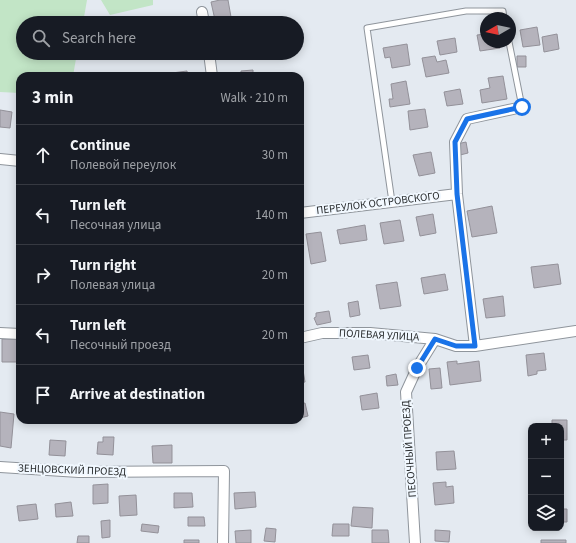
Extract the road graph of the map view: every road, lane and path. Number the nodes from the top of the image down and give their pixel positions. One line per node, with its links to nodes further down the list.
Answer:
1 (202, 12): 3 (street)
2 (503, 12): 11 (lane)
3 (203, 16)
4 (510, 48): 7 (lane)
5 (210, 60): 6 (street)
6 (211, 72)
7 (522, 107): 10 (street)
8 (0, 159): 9 (street)
9 (16, 161)
10 (457, 194): 11 (street, ПЕРЕУЛОК ОСТРОВСКОГО); 18 (street)
11 (392, 202): 12 (street, ПЕРЕУЛОК ОСТРОВСКОГО)
12 (304, 212)
13 (576, 331): 18 (street, ПОЛЕВАЯ УЛИЦА)
14 (0, 333): 15 (street)
15 (16, 334)
16 (304, 337): 17 (street, ПОЛЕВАЯ УЛИЦА)
17 (435, 339): 18 (street, ПОЛЕВАЯ УЛИЦА); 21 (street, ПЕСОЧНЫЙ ПРОЕЗД)
18 (475, 346)
19 (0, 467): 20 (street, ЗЕНЦОВСКИЙ ПРОЕЗД)
20 (223, 543)
21 (415, 543)

